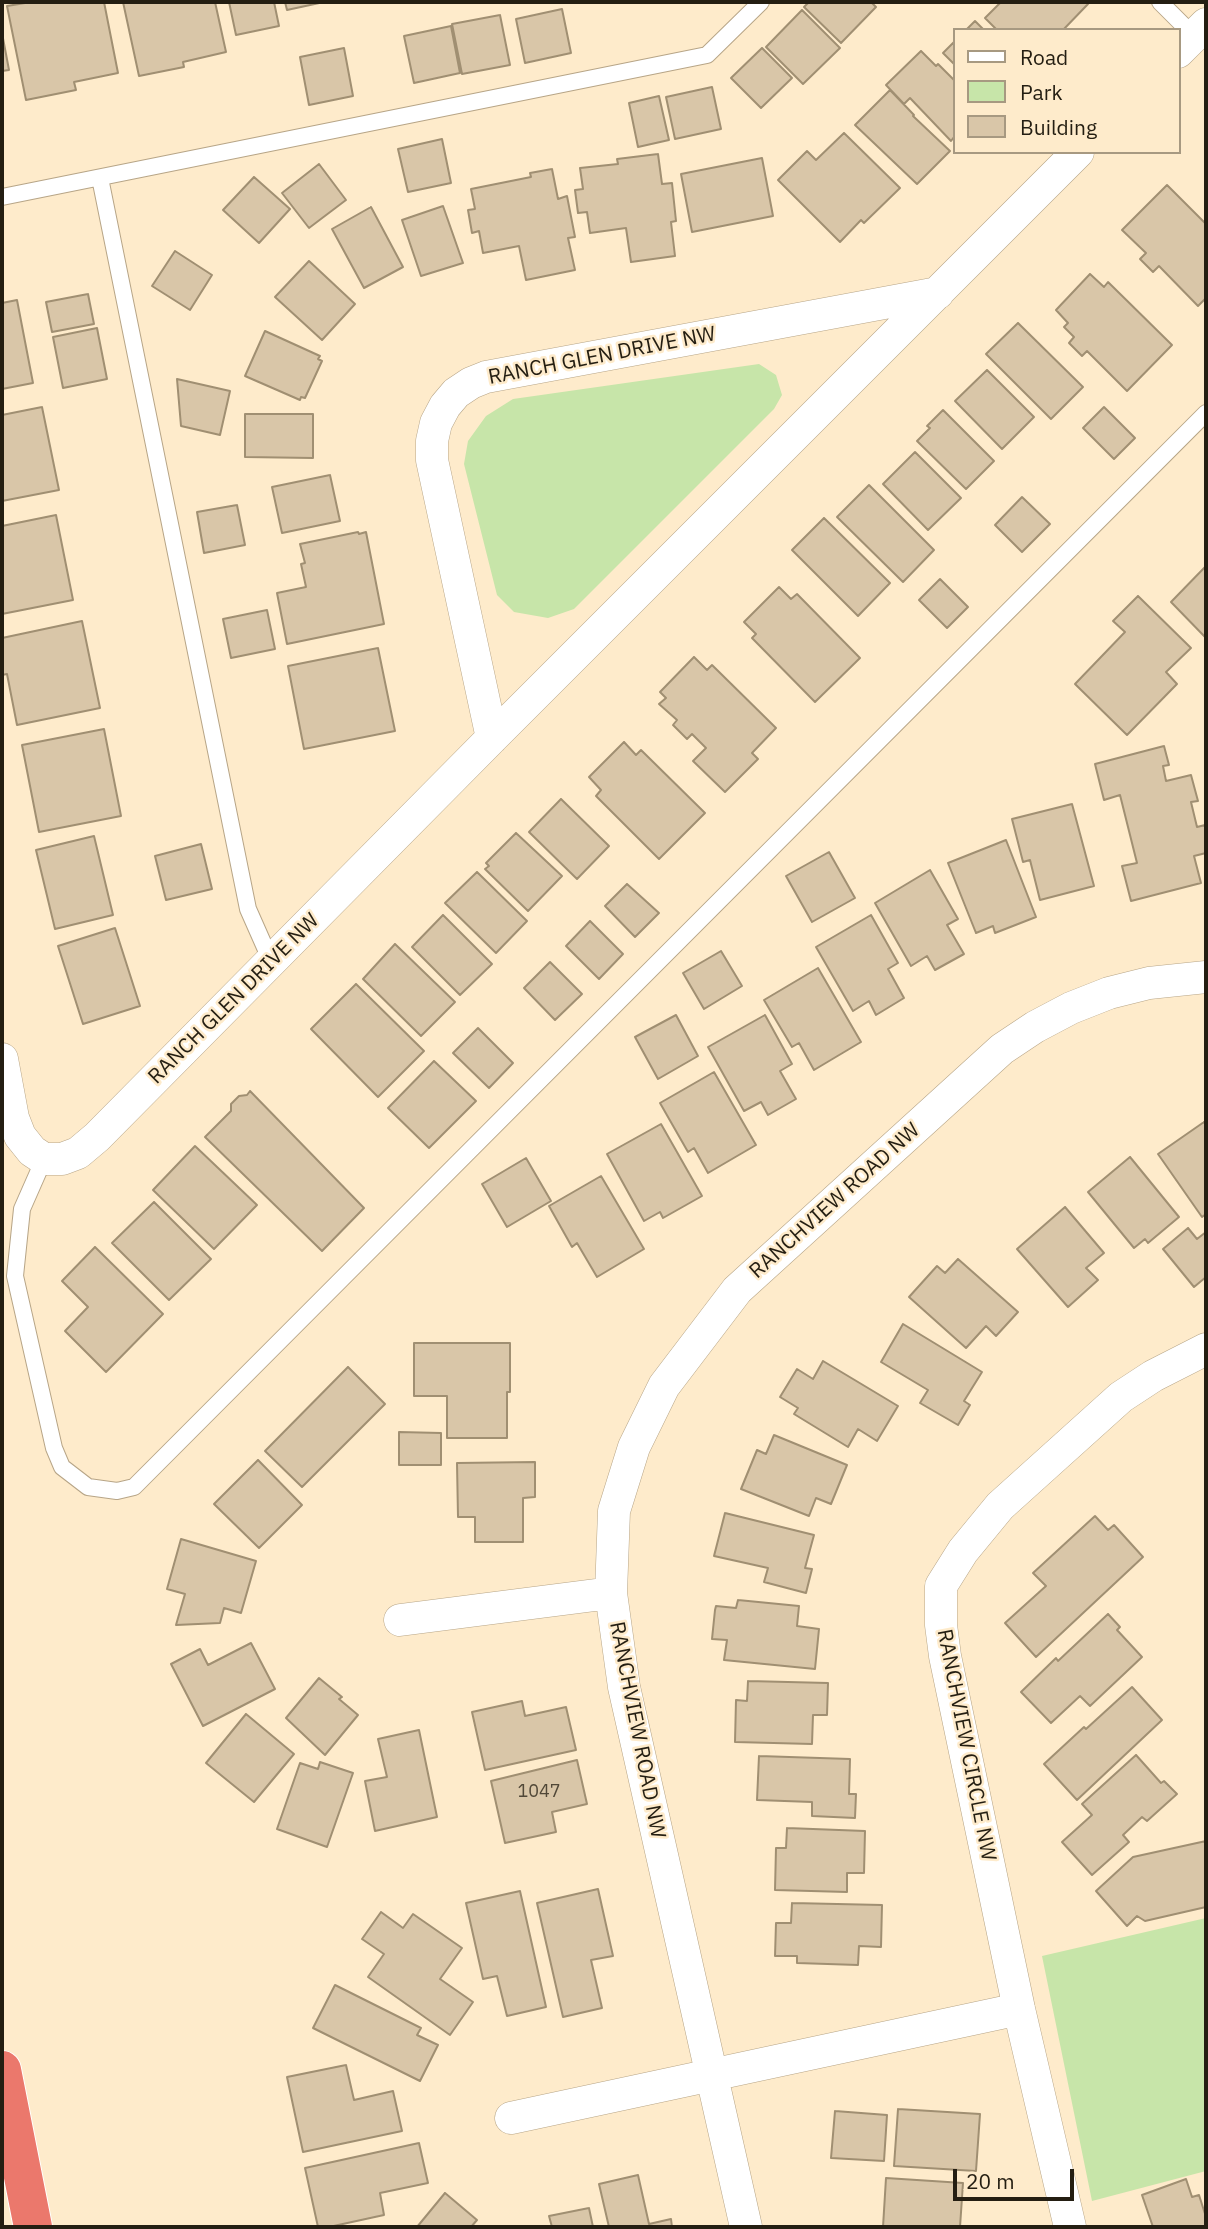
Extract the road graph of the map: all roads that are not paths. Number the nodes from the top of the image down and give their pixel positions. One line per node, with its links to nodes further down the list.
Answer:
1 (761, 2): 5 (lane)
2 (1160, 2): 3 (lane)
3 (1193, 38)
4 (1076, 154): 7 (street, RANCH GLEN DRIVE NW)
5 (100, 177): 6 (lane); 10 (lane)
6 (2, 197)
7 (938, 293): 9 (street, RANCH GLEN DRIVE NW); 9 (street, RANCH GLEN DRIVE NW)
8 (1206, 413): 13 (lane)
9 (492, 738): 10 (street, RANCH GLEN DRIVE NW)
10 (271, 961): 13 (street, RANCH GLEN DRIVE NW)
11 (1206, 977): 15 (street, RANCHVIEW ROAD NW)
12 (2, 1059): 13 (street)
13 (44, 1159)
14 (1206, 1349): 17 (street, RANCHVIEW CIRCLE NW)
15 (611, 1593): 16 (street); 19 (street, RANCHVIEW ROAD NW)
16 (400, 1620)
17 (1019, 2009): 19 (street); 23 (street, RANCHVIEW CIRCLE NW)
18 (2, 2070): 21 (highway)
19 (713, 2075): 20 (street); 22 (street, RANCHVIEW ROAD NW)
20 (511, 2118)
21 (33, 2227)
22 (746, 2227)
23 (1070, 2227)

